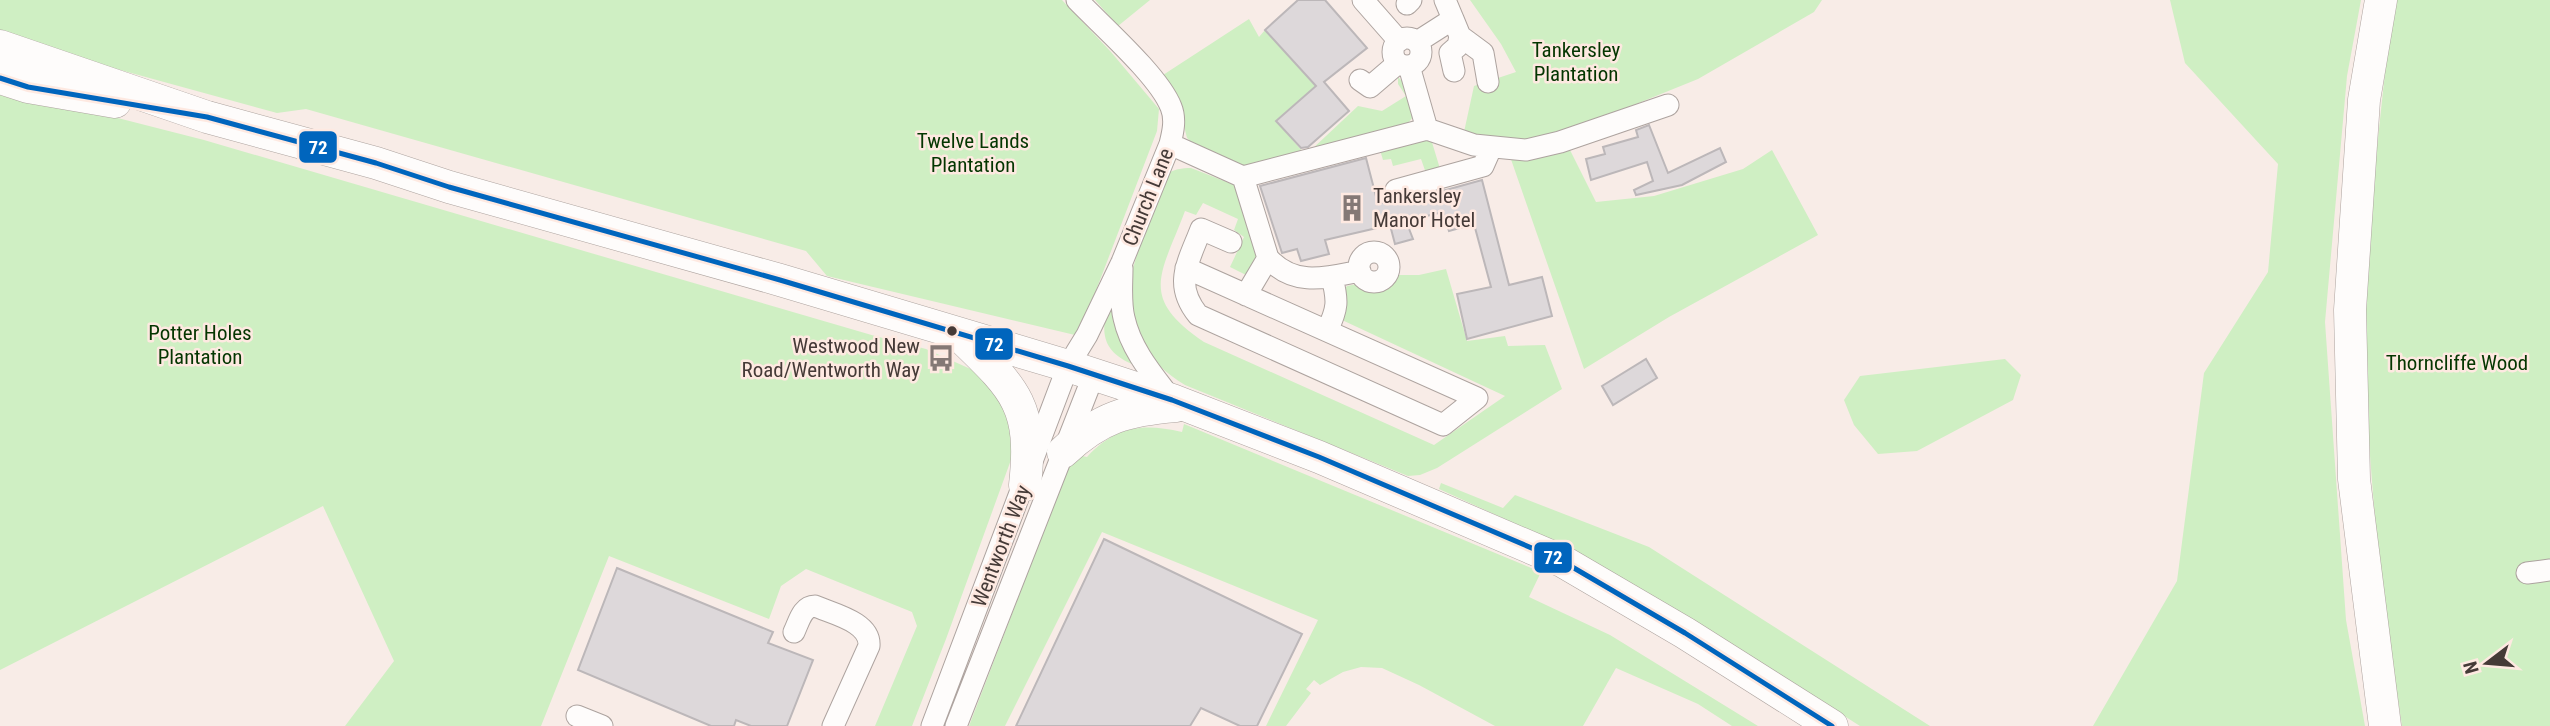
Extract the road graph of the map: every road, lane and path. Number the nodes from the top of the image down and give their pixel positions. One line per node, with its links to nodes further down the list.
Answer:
1 (1077, 0): 15 (street, Church Lane)
2 (1363, 0): 5 (street)
3 (2381, 0): 41 (highway)
4 (1453, 18): 5 (street); 8 (street); 11 (street)
5 (1408, 42): 7 (street)
6 (0, 46): 13 (highway)
7 (1404, 64): 10 (street); 14 (street)
8 (1454, 71)
9 (0, 78): 13 (highway)
10 (1360, 80)
11 (1489, 82)
12 (1668, 105): 16 (street)
13 (206, 117): 27 (highway)
14 (1427, 129): 16 (street); 17 (street)
15 (1170, 144): 17 (street); 21 (street, Church Lane)
16 (1491, 148): 18 (street)
17 (1243, 177): 20 (street)
18 (1396, 190)
19 (1231, 242): 22 (street)
20 (1268, 258): 24 (street); 25 (street)
21 (1122, 262): 28 (street, Church Lane); 29 (street, Church Lane)
22 (1186, 268): 25 (street); 26 (street)
23 (1360, 271): 24 (street)
24 (1332, 277): 26 (street)
25 (1246, 295): 26 (street)
26 (1327, 331)
27 (957, 333): 28 (highway); 31 (highway)
28 (1081, 370): 29 (highway); 30 (street, Wentworth Way); 31 (street, Wentworth Way)
29 (1178, 403): 30 (highway); 40 (highway)
30 (1063, 452): 39 (street, Wentworth Way)
31 (1025, 485): 38 (street, Wentworth Way)
32 (2550, 570): 33 (street)
33 (2528, 573)
34 (794, 632): 37 (street)
35 (577, 716): 36 (street)
36 (602, 726)
37 (833, 726)
38 (932, 726)
39 (956, 726)
40 (1832, 726)
41 (2385, 726)

